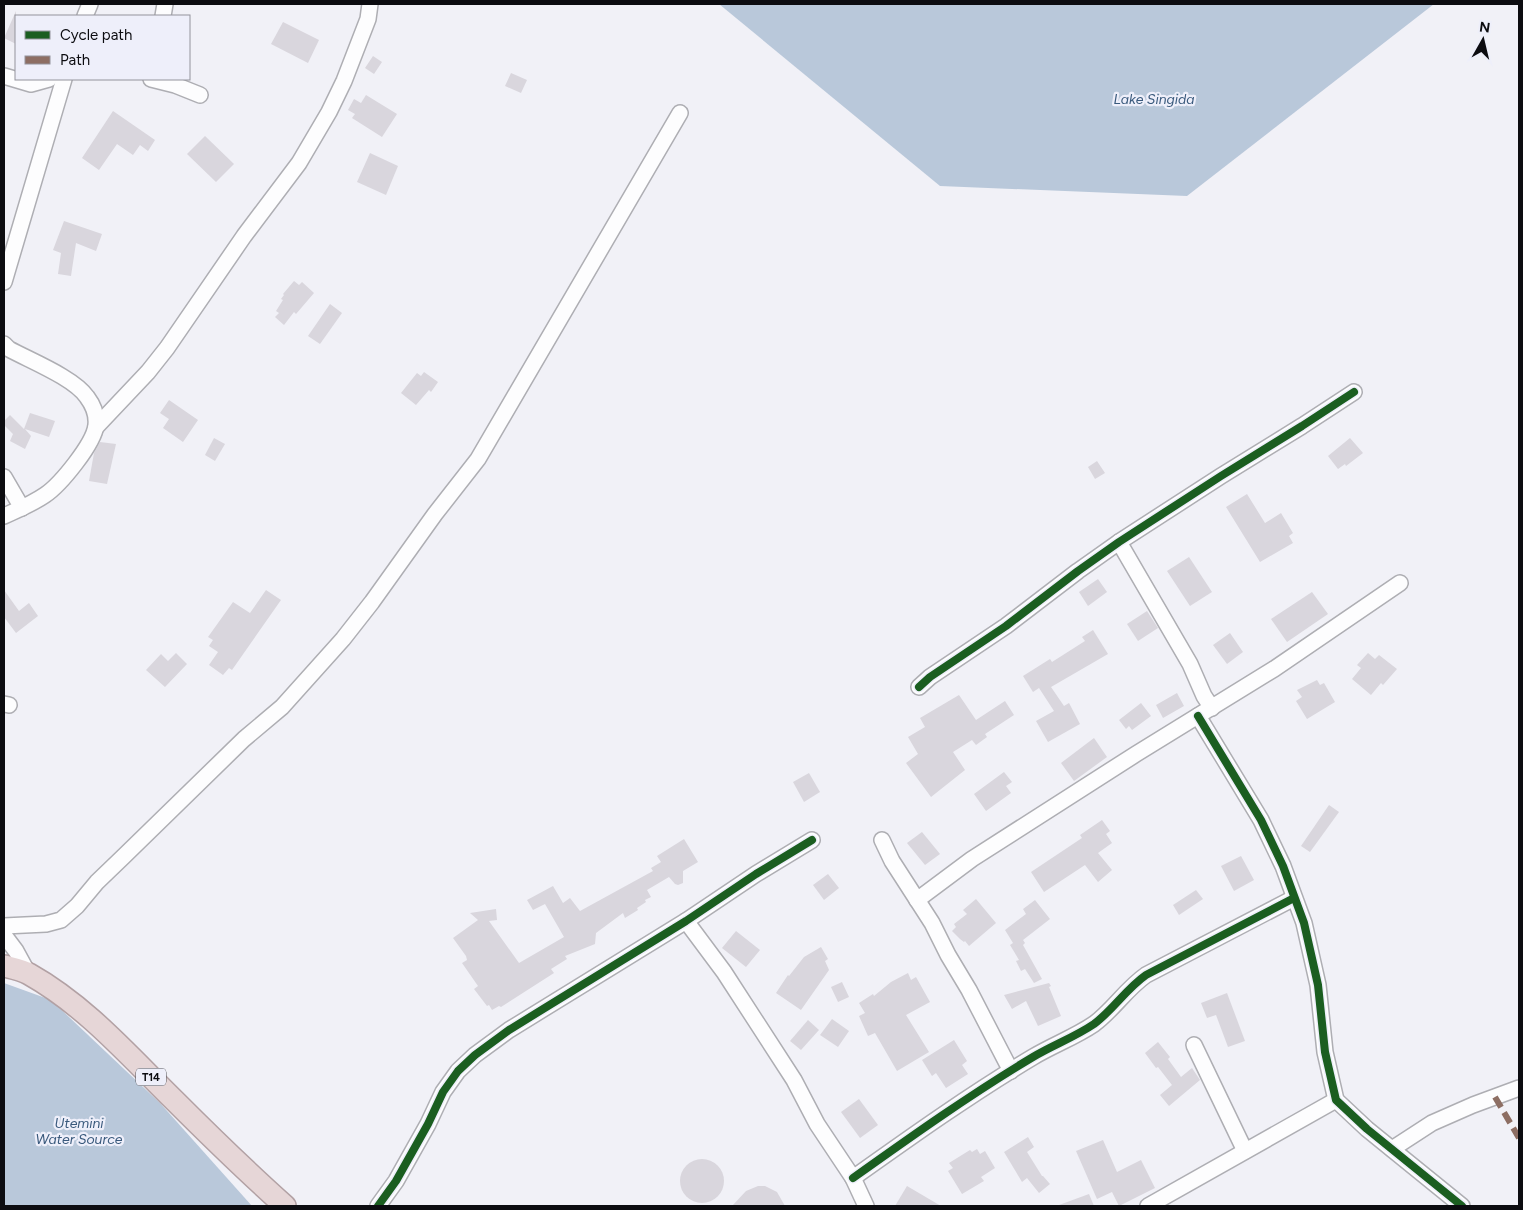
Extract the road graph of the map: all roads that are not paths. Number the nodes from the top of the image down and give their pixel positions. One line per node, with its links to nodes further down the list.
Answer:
1 (370, 4): 11 (street)
2 (18, 80): 3 (street)
3 (45, 80)
4 (64, 80): 8 (street)
5 (155, 80): 6 (street)
6 (200, 95)
7 (680, 114): 25 (street)
8 (4, 282)
9 (4, 344): 11 (street)
10 (1354, 392): 15 (street)
11 (96, 427): 13 (street)
12 (4, 477): 13 (street)
13 (22, 508): 14 (street)
14 (4, 516)
15 (1119, 542): 17 (street); 18 (street)
16 (1400, 583): 18 (street)
17 (919, 687)
18 (1212, 708): 19 (street)
19 (1198, 716): 22 (street); 23 (street)
20 (812, 840): 24 (street)
21 (882, 840): 23 (street)
22 (1294, 898): 30 (street); 32 (street)
23 (917, 900): 30 (street)
24 (686, 921): 35 (street); 37 (street)
25 (4, 926)
26 (4, 935): 28 (street)
27 (4, 966): 28 (highway, T14)
28 (28, 973): 36 (highway, T14)
29 (1194, 1045): 34 (street)
30 (1011, 1071): 35 (street)
31 (1519, 1088): 33 (street)
32 (1336, 1100): 33 (street); 34 (street)
33 (1392, 1149): 40 (street)
34 (1245, 1151): 39 (street)
35 (853, 1178): 38 (street)
36 (285, 1206)
37 (378, 1206)
38 (866, 1206)
39 (1148, 1206)
40 (1462, 1206)

